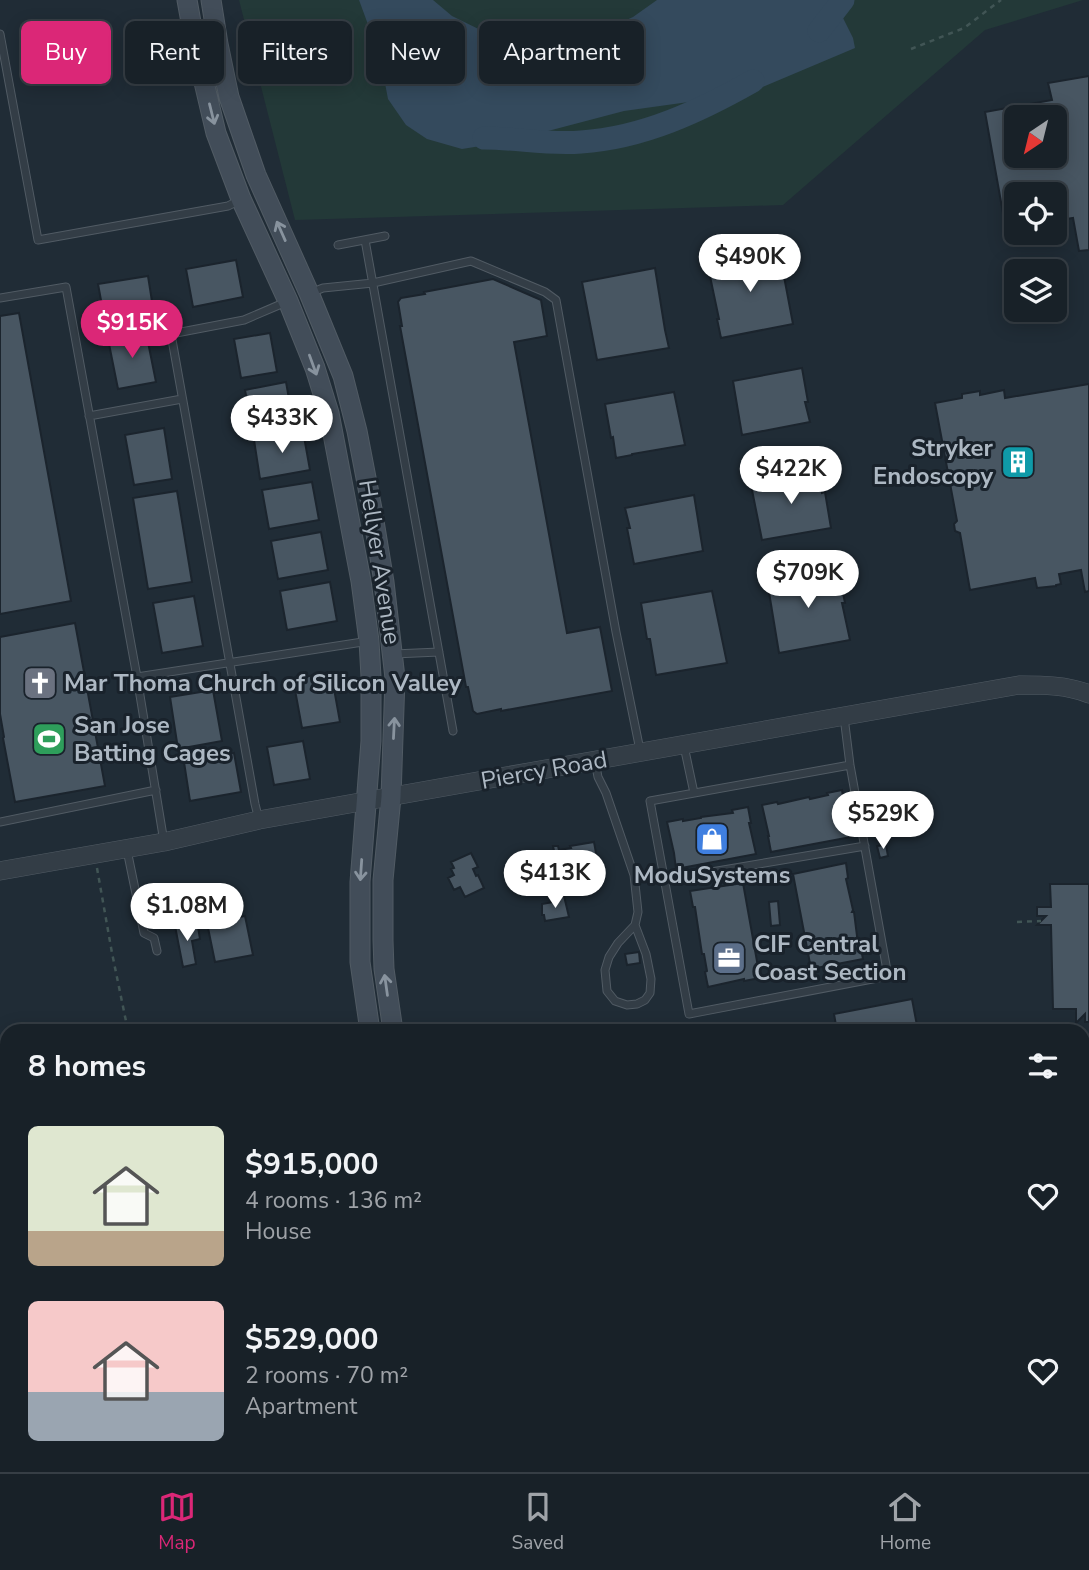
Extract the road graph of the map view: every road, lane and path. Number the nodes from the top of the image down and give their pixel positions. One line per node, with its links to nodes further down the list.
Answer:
1 (187, 0): 6 (main road, Hellyer Avenue, one-way to 6)
2 (211, 0): 11 (main road, Hellyer Avenue, one-way to 2)
3 (1001, 0): 5 (path)
4 (0, 34): 6 (lane)
5 (911, 49)
6 (241, 199): 13 (main road, Hellyer Avenue)
7 (385, 236): 8 (lane)
8 (365, 240): 9 (lane); 10 (lane)
9 (338, 245)
10 (373, 283): 11 (lane); 17 (lane); 25 (lane)
11 (309, 293): 13 (main road); 18 (main road, Hellyer Avenue)
12 (0, 298): 15 (lane)
13 (288, 302): 14 (lane); 16 (main road, Hellyer Avenue, one-way to 16)
14 (182, 399): 15 (lane); 19 (lane)
15 (89, 416): 20 (lane)
16 (369, 641): 19 (lane); 31 (main road, Hellyer Avenue)
17 (439, 652): 18 (lane); 23 (lane)
18 (393, 654): 30 (main road, Hellyer Avenue, one-way to 18)
19 (228, 663): 20 (lane); 32 (lane)
20 (137, 677): 28 (lane)
21 (1089, 694): 22 (street, Piercy Road)
22 (844, 716): 24 (street, Piercy Road); 27 (lane)
23 (453, 731)
24 (684, 745): 25 (street, Piercy Road); 29 (lane)
25 (641, 752): 26 (street, Piercy Road)
26 (594, 760): 30 (street, Piercy Road); 42 (lane)
27 (850, 765): 29 (lane); 35 (lane)
28 (156, 790): 33 (lane); 34 (lane)
29 (694, 793): 39 (lane)
30 (391, 797): 31 (street, Piercy Road); 46 (main road, Hellyer Avenue, one-way to 30)
31 (366, 802): 32 (street, Piercy Road); 45 (main road, Hellyer Avenue, one-way to 45)
32 (259, 820): 34 (street, Piercy Road)
33 (0, 822)
34 (164, 842): 36 (street, Piercy Road)
35 (865, 846): 39 (lane); 39 (lane)
36 (127, 849): 37 (street, Piercy Road); 43 (lane)
37 (94, 855): 38 (street, Piercy Road); 44 (path)
38 (0, 871)
39 (664, 880)
40 (1041, 921): 41 (path)
41 (1017, 922)
42 (635, 926): 42 (lane)
43 (157, 951)
44 (127, 1024)
45 (369, 1024)
46 (392, 1024)

